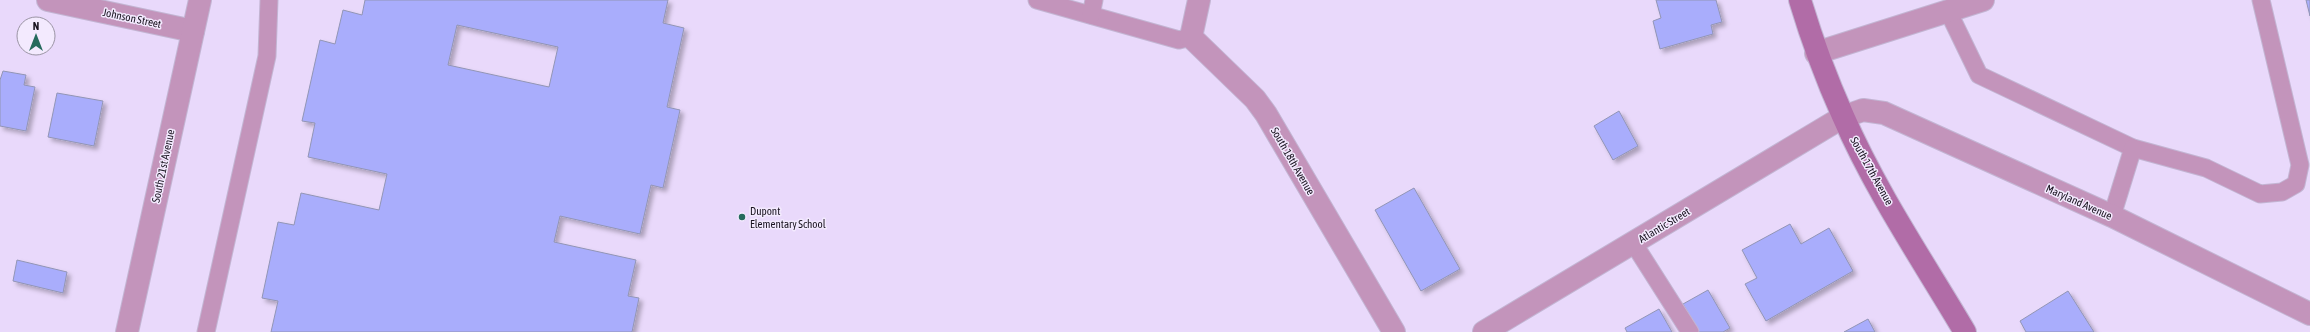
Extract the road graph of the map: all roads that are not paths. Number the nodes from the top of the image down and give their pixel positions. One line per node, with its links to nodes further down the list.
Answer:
1 (48, 0): 11 (street, Johnson Street)
2 (200, 0): 11 (street, South 21st Avenue)
3 (269, 0): 20 (lane)
4 (1037, 0): 9 (lane)
5 (1199, 0): 12 (street)
6 (1800, 0): 13 (street, South 17th Avenue)
7 (1983, 0): 10 (street)
8 (2261, 0): 15 (lane)
9 (1093, 7): 12 (lane)
10 (1948, 11): 13 (street); 15 (lane)
11 (193, 31): 19 (street, South 21st Avenue)
12 (1191, 37): 21 (street, South 18th Avenue)
13 (1816, 53): 14 (street, South 17th Avenue)
14 (1843, 117): 16 (street, Maryland Avenue); 17 (street, Atlantic Street); 24 (street, South 17th Avenue)
15 (2133, 148): 16 (lane)
16 (2112, 216): 18 (street, Maryland Avenue)
17 (1634, 244): 22 (street, Atlantic Street); 23 (lane)
18 (2310, 314)
19 (127, 332)
20 (206, 332)
21 (1394, 332)
22 (1484, 332)
23 (1690, 332)
24 (1965, 332)

